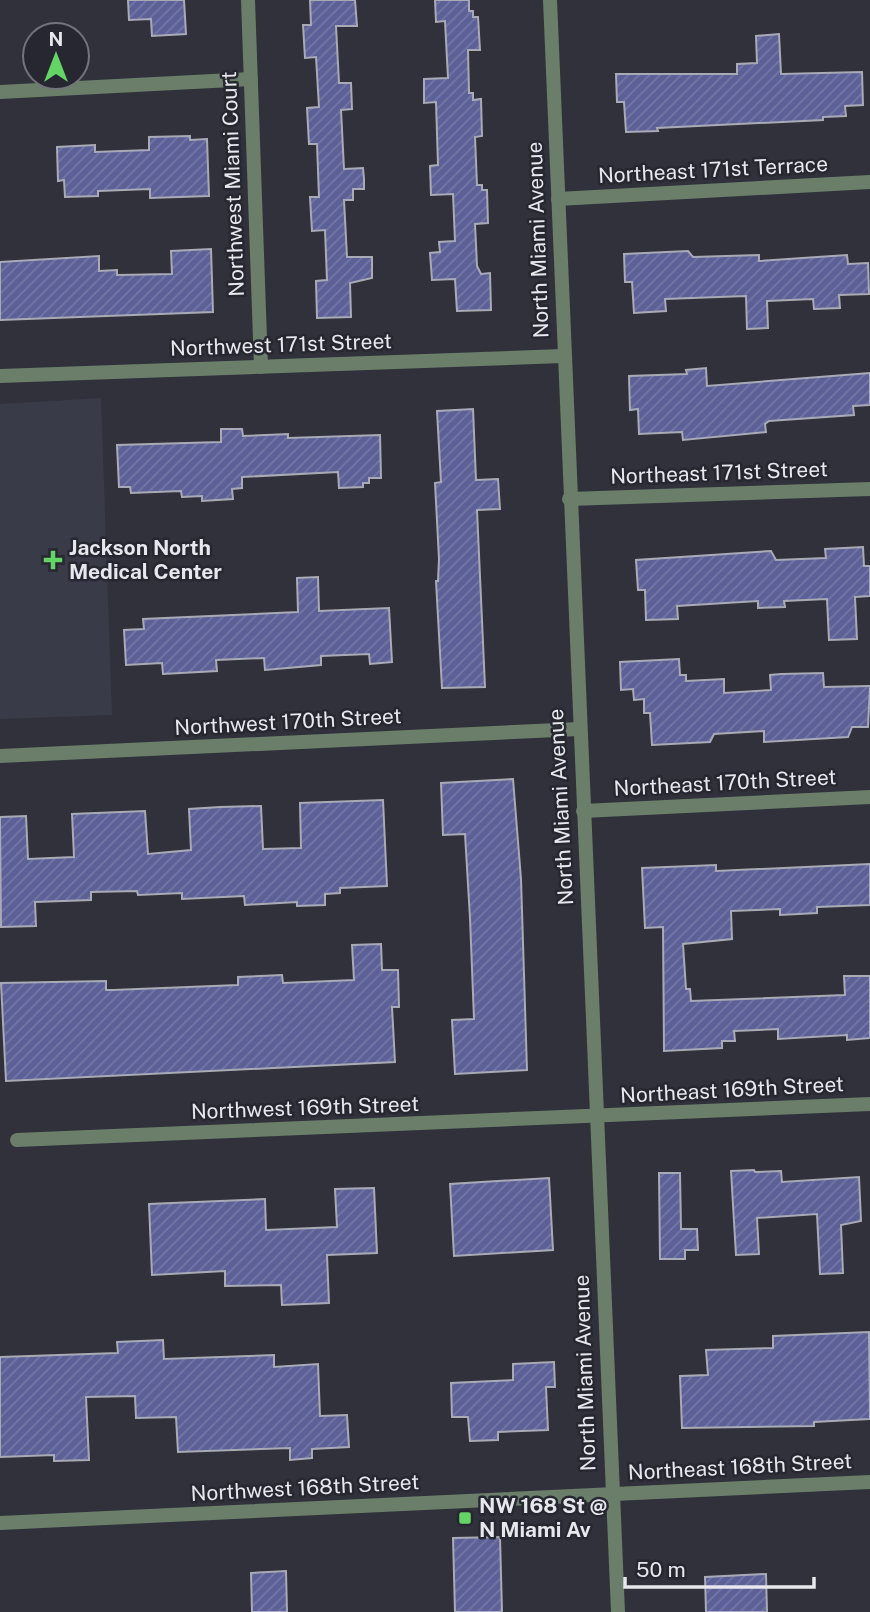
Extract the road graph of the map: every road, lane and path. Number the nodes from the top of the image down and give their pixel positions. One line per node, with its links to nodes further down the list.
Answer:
1 (248, 0): 3 (street, Northwest Miami Court)
2 (550, 0): 6 (street, North Miami Avenue)
3 (251, 79): 4 (street); 8 (street, Northwest Miami Court)
4 (0, 92)
5 (870, 182): 6 (street, Northeast 171st Terrace)
6 (558, 199): 7 (street, North Miami Avenue)
7 (563, 356): 8 (street, Northwest 171st Street); 11 (street, North Miami Avenue)
8 (261, 367): 9 (street, Northwest 171st Street)
9 (0, 376)
10 (870, 489): 11 (street, Northeast 171st Street)
11 (569, 499): 12 (street, North Miami Avenue)
12 (579, 729): 13 (street, Northwest 170th Street); 15 (street, North Miami Avenue)
13 (0, 756)
14 (870, 797): 15 (street, Northeast 170th Street)
15 (583, 811): 17 (street, North Miami Avenue)
16 (870, 1104): 17 (street, Northeast 169th Street)
17 (596, 1117): 18 (street, Northwest 169th Street); 20 (street, North Miami Avenue)
18 (17, 1140)
19 (870, 1482): 20 (street, Northeast 168th Street)
20 (611, 1494): 21 (street, Northwest 168th Street); 22 (street, North Miami Avenue)
21 (0, 1523)
22 (618, 1612)

